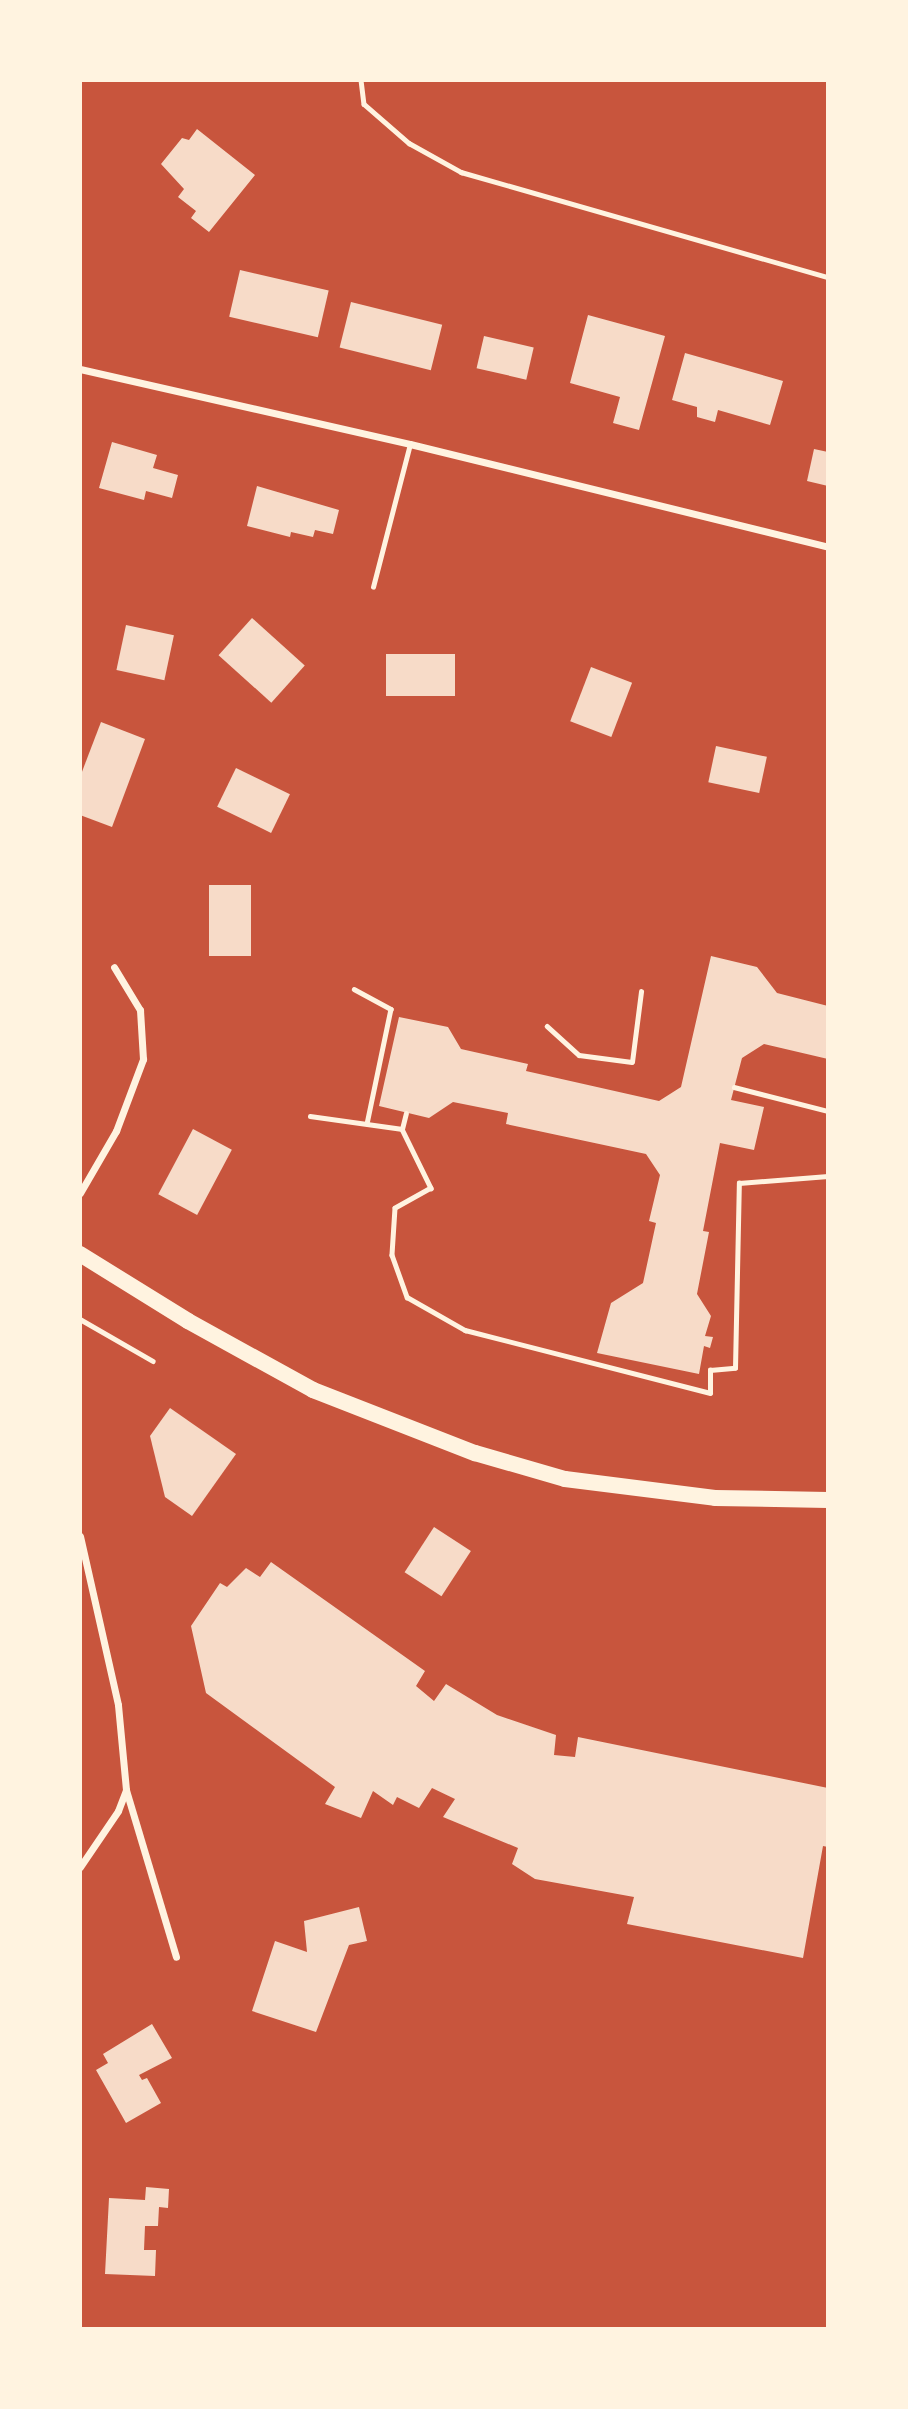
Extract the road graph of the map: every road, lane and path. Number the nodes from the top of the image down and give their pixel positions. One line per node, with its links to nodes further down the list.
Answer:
1 (360, 80): 2 (path)
2 (828, 277)
3 (80, 369): 4 (street)
4 (410, 444): 5 (street); 6 (lane)
5 (828, 547)
6 (373, 587)
7 (114, 967): 18 (street)
8 (354, 989): 15 (path)
9 (641, 992): 10 (lane)
10 (547, 1026)
11 (734, 1087): 12 (path)
12 (828, 1111)
13 (406, 1112): 16 (path)
14 (310, 1116): 15 (path)
15 (367, 1124): 16 (path)
16 (402, 1129): 17 (path)
17 (828, 1176)
18 (80, 1193)
19 (80, 1254): 22 (main road)
20 (80, 1319): 21 (lane)
21 (153, 1362)
22 (828, 1500)
23 (80, 1536): 24 (street)
24 (126, 1790): 25 (street); 26 (street)
25 (80, 1867)
26 (176, 1957)

